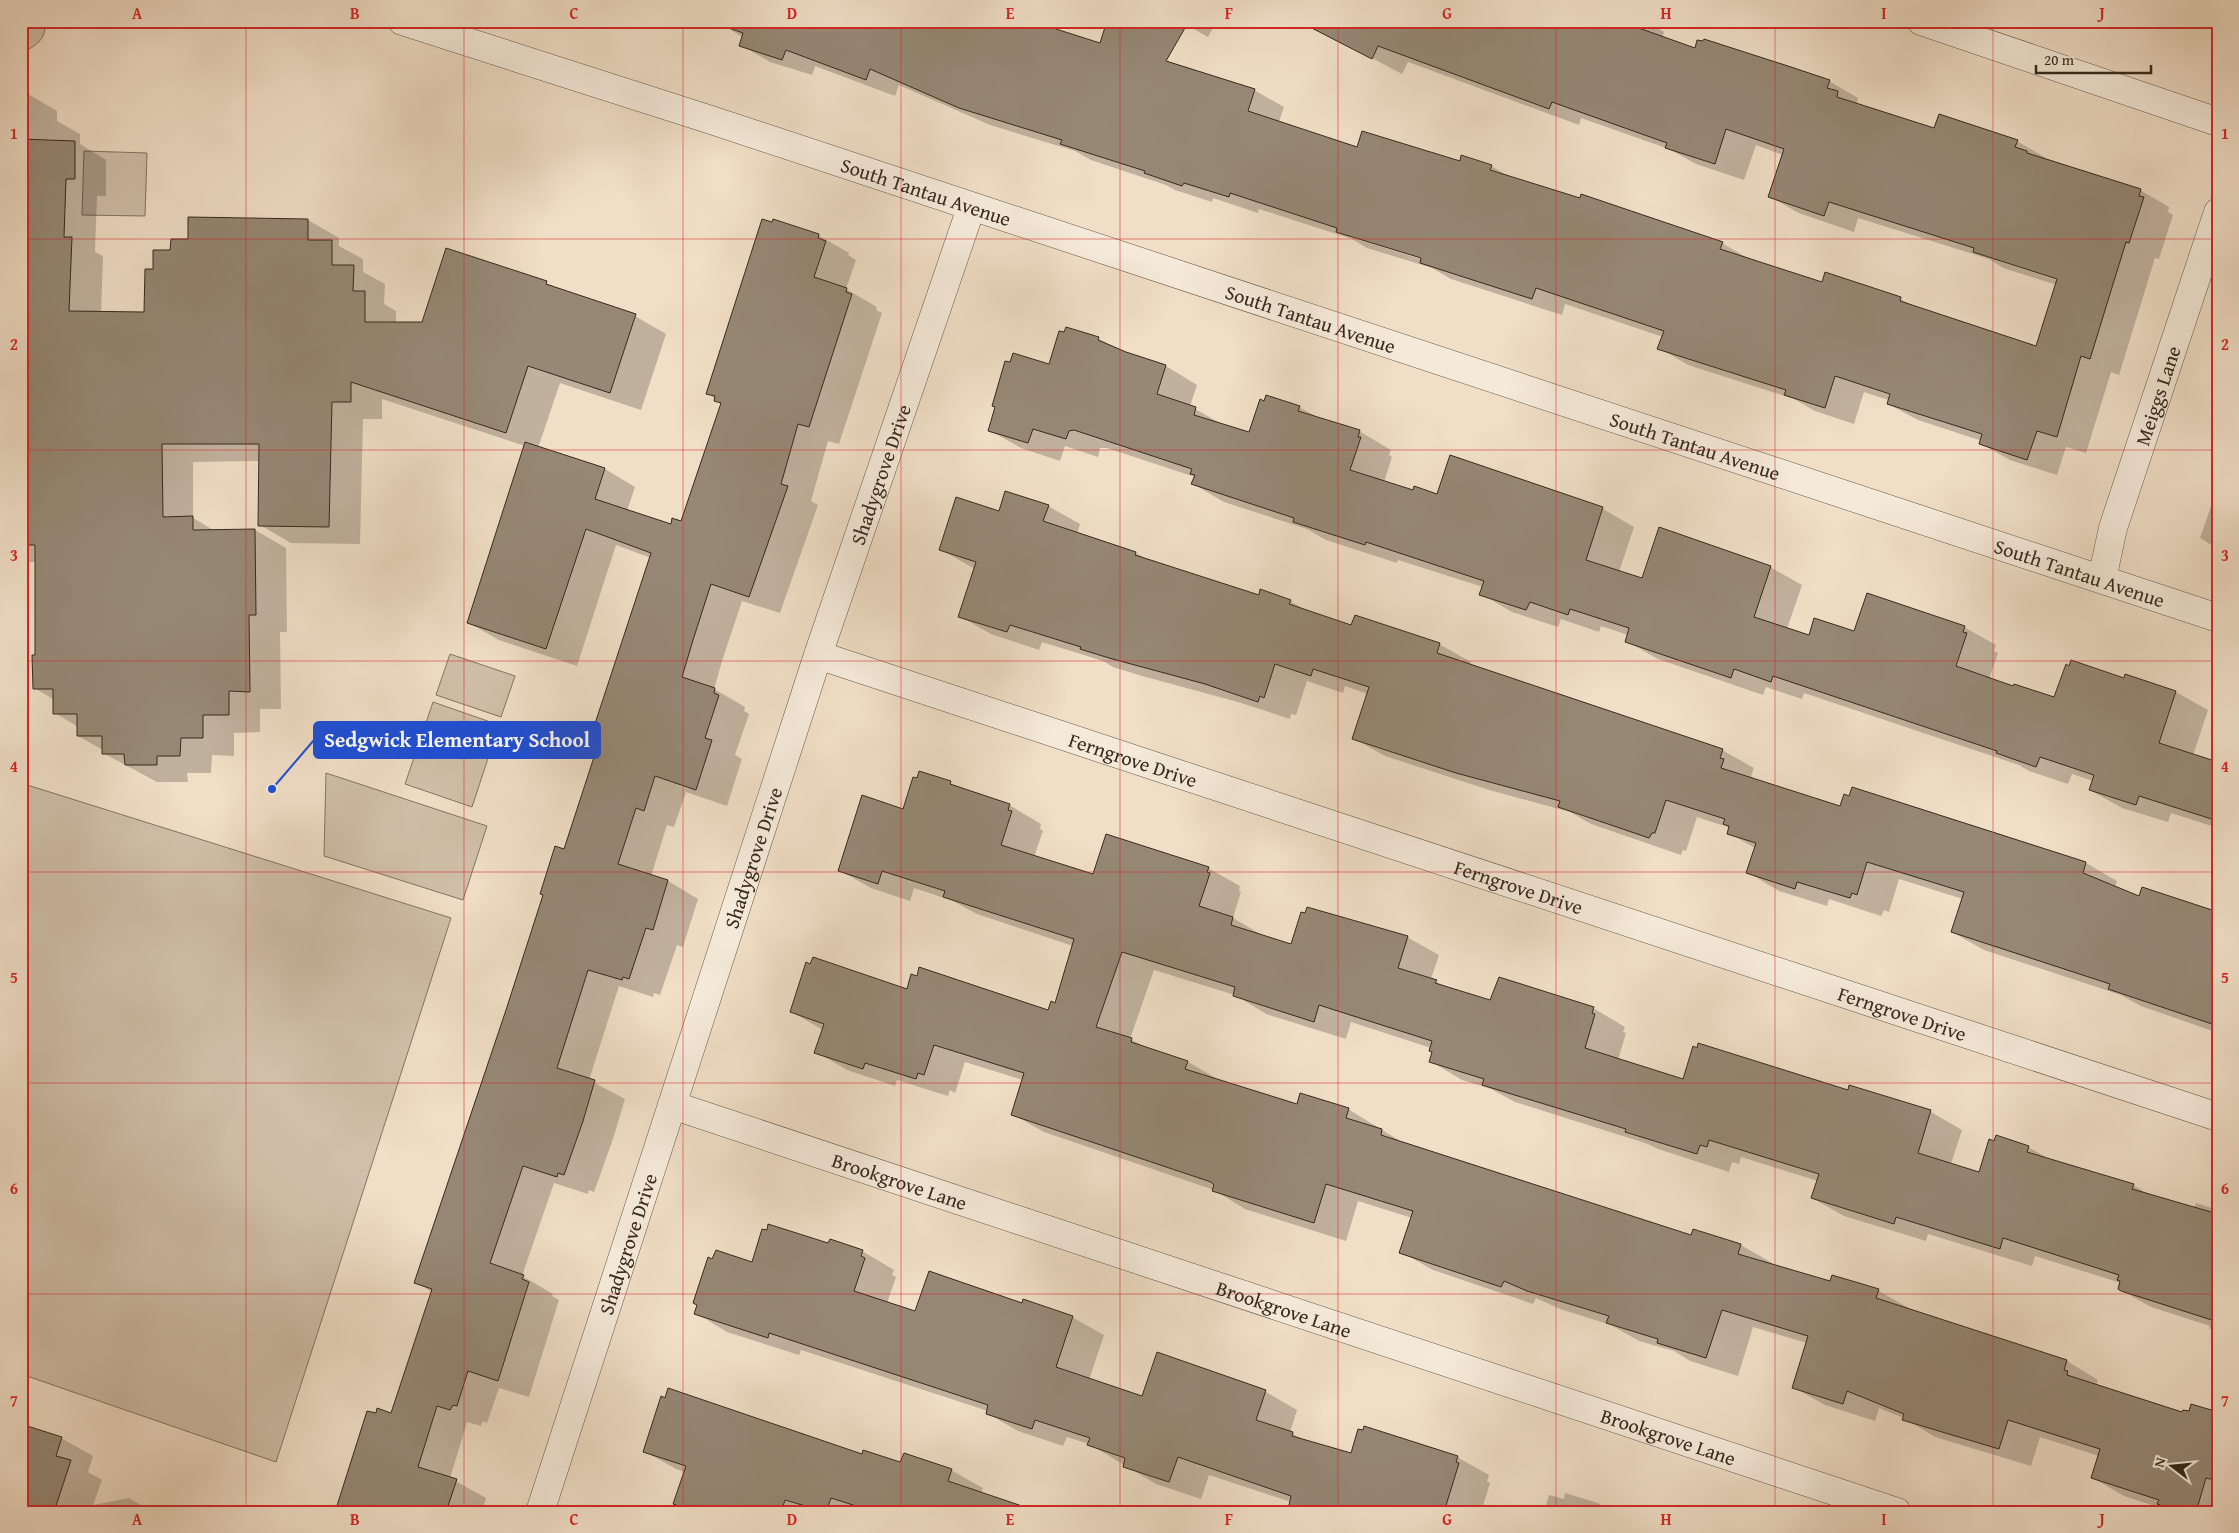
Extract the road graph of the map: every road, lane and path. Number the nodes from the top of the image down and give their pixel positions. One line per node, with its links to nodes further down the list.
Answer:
1 (402, 21): 4 (street, South Tantau Avenue)
2 (1921, 21): 3 (street)
3 (2218, 122)
4 (971, 208): 6 (street, South Tantau Avenue); 8 (street, Shadygrove Drive)
5 (2218, 212): 6 (street, Meiggs Lane)
6 (2102, 579): 7 (street, South Tantau Avenue)
7 (2218, 618)
8 (818, 655): 9 (street, Shadygrove Drive); 10 (street, Ferngrove Drive)
9 (672, 1105): 11 (street, Shadygrove Drive); 12 (street, Brookgrove Lane)
10 (2218, 1117)
11 (540, 1512)
12 (1897, 1512)

